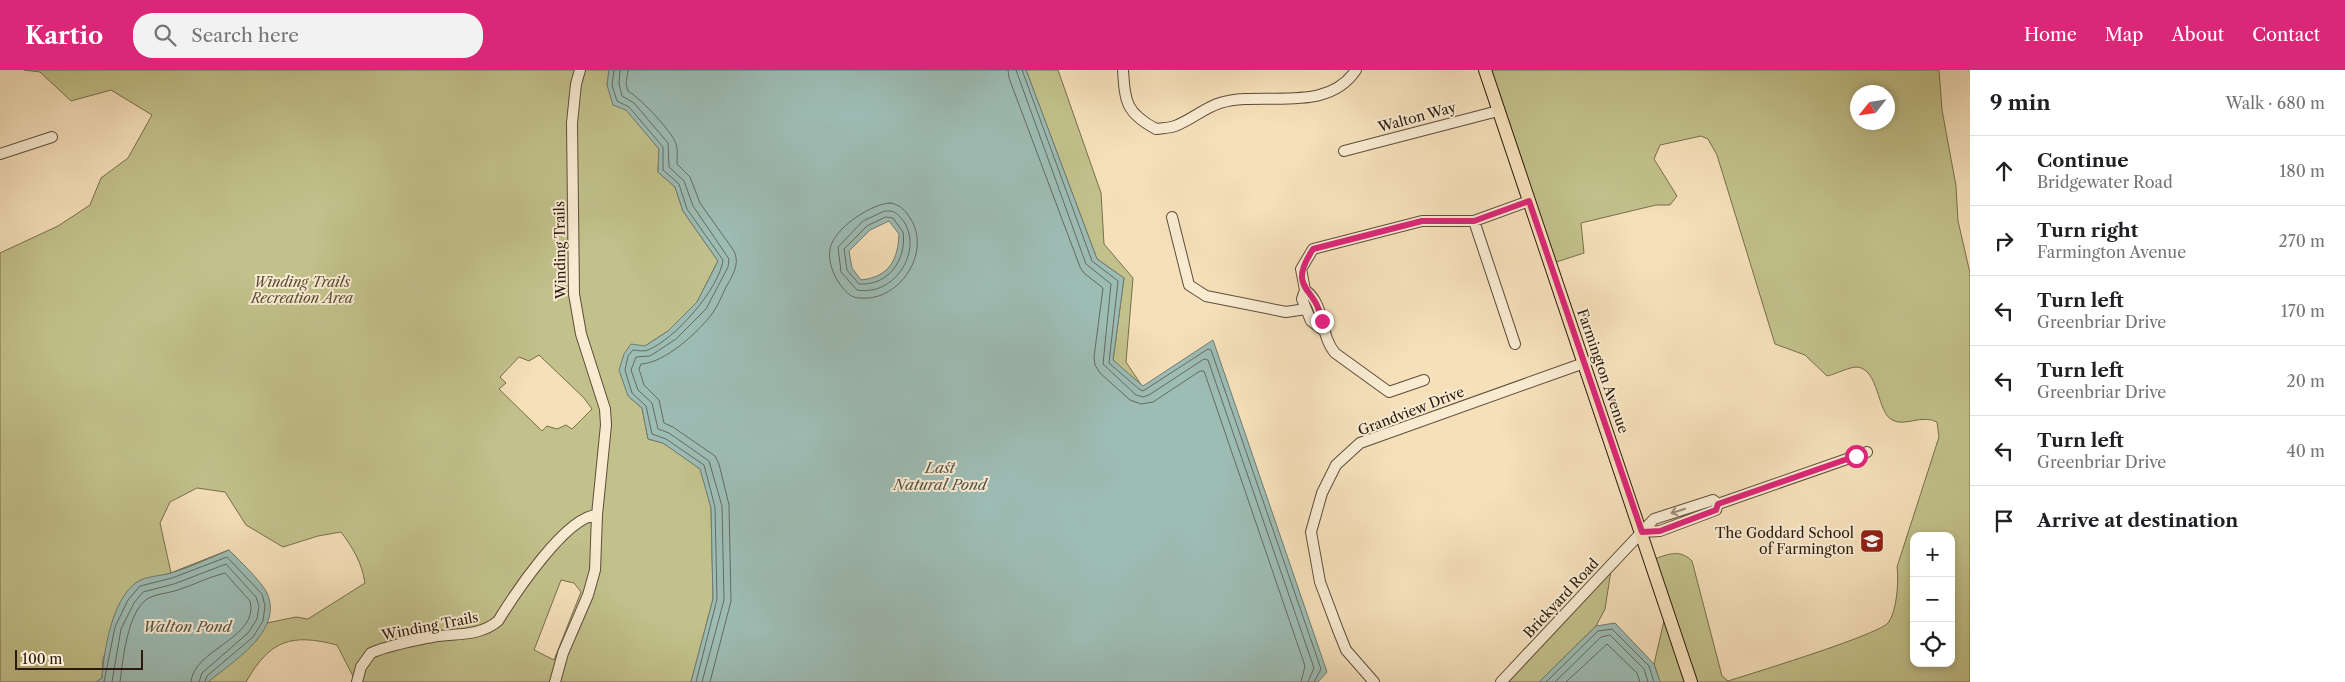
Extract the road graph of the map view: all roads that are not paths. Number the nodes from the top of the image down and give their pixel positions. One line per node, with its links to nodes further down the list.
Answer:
1 (580, 70): 19 (street, Winding Trails)
2 (1123, 70): 3 (street)
3 (1356, 70)
4 (1485, 70): 5 (main road, Farmington Avenue)
5 (1498, 111): 7 (street, Walton Way); 9 (main road, Farmington Avenue)
6 (52, 137): 8 (street)
7 (1344, 151)
8 (0, 154)
9 (1529, 201): 11 (street); 16 (main road, Farmington Avenue)
10 (1172, 217): 13 (street)
11 (1474, 221): 12 (street); 15 (street)
12 (1305, 290): 13 (street); 14 (street)
13 (1306, 309): 14 (street)
14 (1323, 330): 17 (street)
15 (1515, 344)
16 (1584, 363): 20 (main road, Farmington Avenue); 23 (street, Grandview Drive)
17 (1424, 380)
18 (1867, 452): 20 (street)
19 (597, 516): 21 (street, Winding Trails); 22 (street, Winding Trails)
20 (1642, 532): 24 (street, Brickyard Road); 25 (main road, Farmington Avenue)
21 (357, 682)
22 (555, 682)
23 (1374, 682)
24 (1501, 682)
25 (1691, 682)

